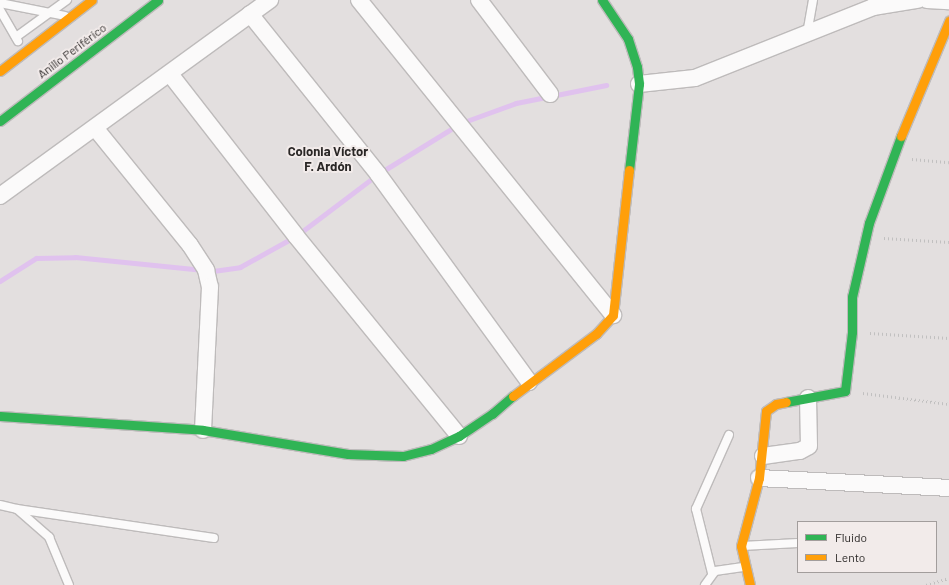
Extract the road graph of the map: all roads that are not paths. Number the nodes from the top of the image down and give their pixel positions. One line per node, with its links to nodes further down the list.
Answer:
1 (67, 0): 14 (lane)
2 (92, 0): 16 (main road)
3 (158, 0): 26 (main road, Anillo Periférico)
4 (270, 0): 15 (street)
5 (360, 0): 29 (street)
6 (479, 0): 25 (street)
7 (602, 0): 24 (main road)
8 (813, 0): 18 (lane)
9 (917, 0): 18 (street)
10 (927, 0): 11 (street)
11 (949, 1)
12 (0, 3): 14 (lane)
13 (0, 10): 19 (lane)
14 (49, 13): 16 (lane); 19 (lane)
15 (250, 14): 23 (street); 30 (street)
16 (70, 17): 20 (main road)
17 (949, 21): 31 (main road)
18 (807, 35): 24 (street)
19 (16, 37): 20 (lane)
20 (24, 52): 21 (street); 22 (main road)
21 (0, 64)
22 (0, 71)
23 (170, 74): 27 (street); 35 (street)
24 (639, 84): 29 (main road)
25 (550, 94)
26 (0, 121)
27 (96, 129): 28 (street); 33 (street)
28 (0, 196)
29 (613, 315): 30 (main road)
30 (529, 382): 35 (main road)
31 (808, 398): 36 (main road); 36 (street)
32 (0, 416): 33 (main road)
33 (203, 430): 35 (main road)
34 (729, 435): 45 (lane)
35 (459, 436)
36 (763, 456): 37 (main road)
37 (759, 478): 38 (street); 43 (main road)
38 (949, 488)
39 (0, 505): 40 (lane)
40 (17, 509): 41 (lane); 46 (lane)
41 (214, 538)
42 (797, 543): 43 (lane)
43 (741, 546): 44 (main road)
44 (746, 566): 45 (lane); 48 (main road)
45 (712, 572): 47 (lane)
46 (69, 585)
47 (705, 585)
48 (750, 585)

